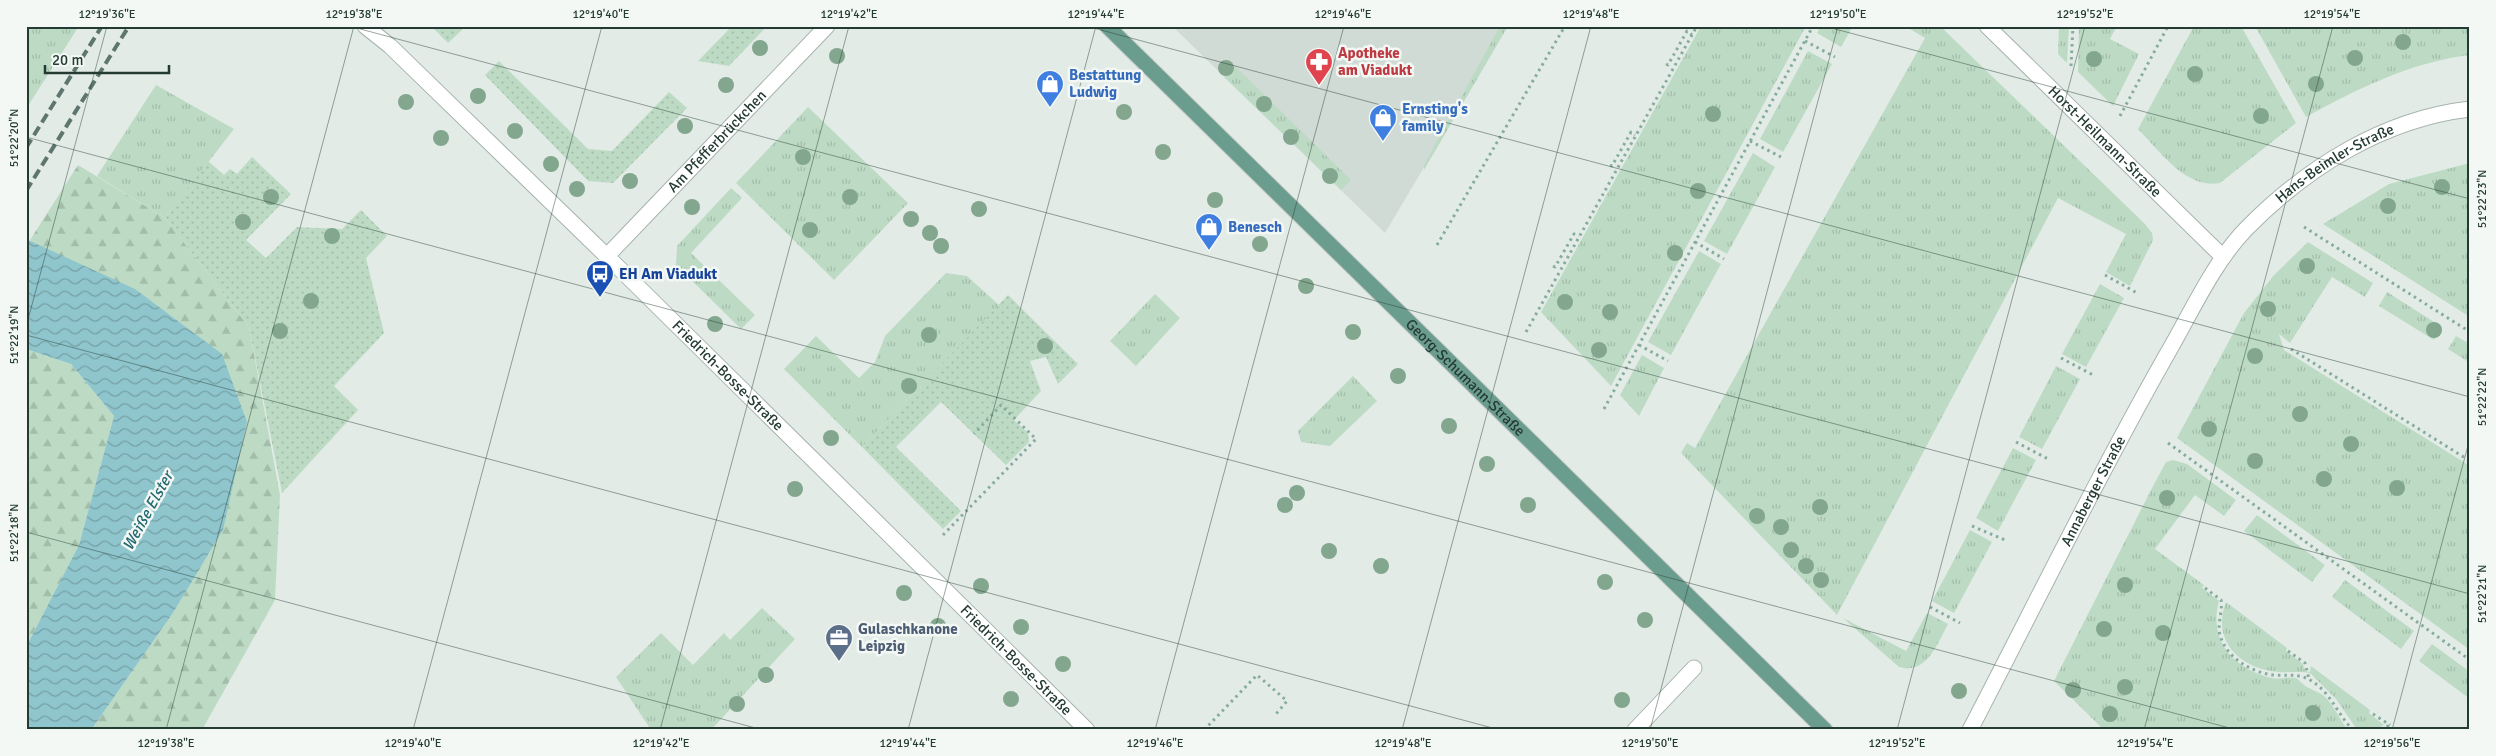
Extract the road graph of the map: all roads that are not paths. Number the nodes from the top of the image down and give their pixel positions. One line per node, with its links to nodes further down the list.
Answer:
1 (365, 26): 6 (street, Friedrich-Bosse-Straße)
2 (827, 26): 6 (street, Am Pfefferbrückchen)
3 (1107, 26): 11 (main road, Georg-Schumann-Straße)
4 (1987, 26): 7 (street, Horst-Heilmann-Straße)
5 (2470, 109): 7 (street, Hans-Beimler-Straße)
6 (607, 256): 9 (street, Friedrich-Bosse-Straße)
7 (2223, 257): 12 (street, Annaberger Straße)
8 (1694, 668): 10 (street)
9 (1087, 730)
10 (1636, 730)
11 (1825, 730)
12 (1970, 730)

